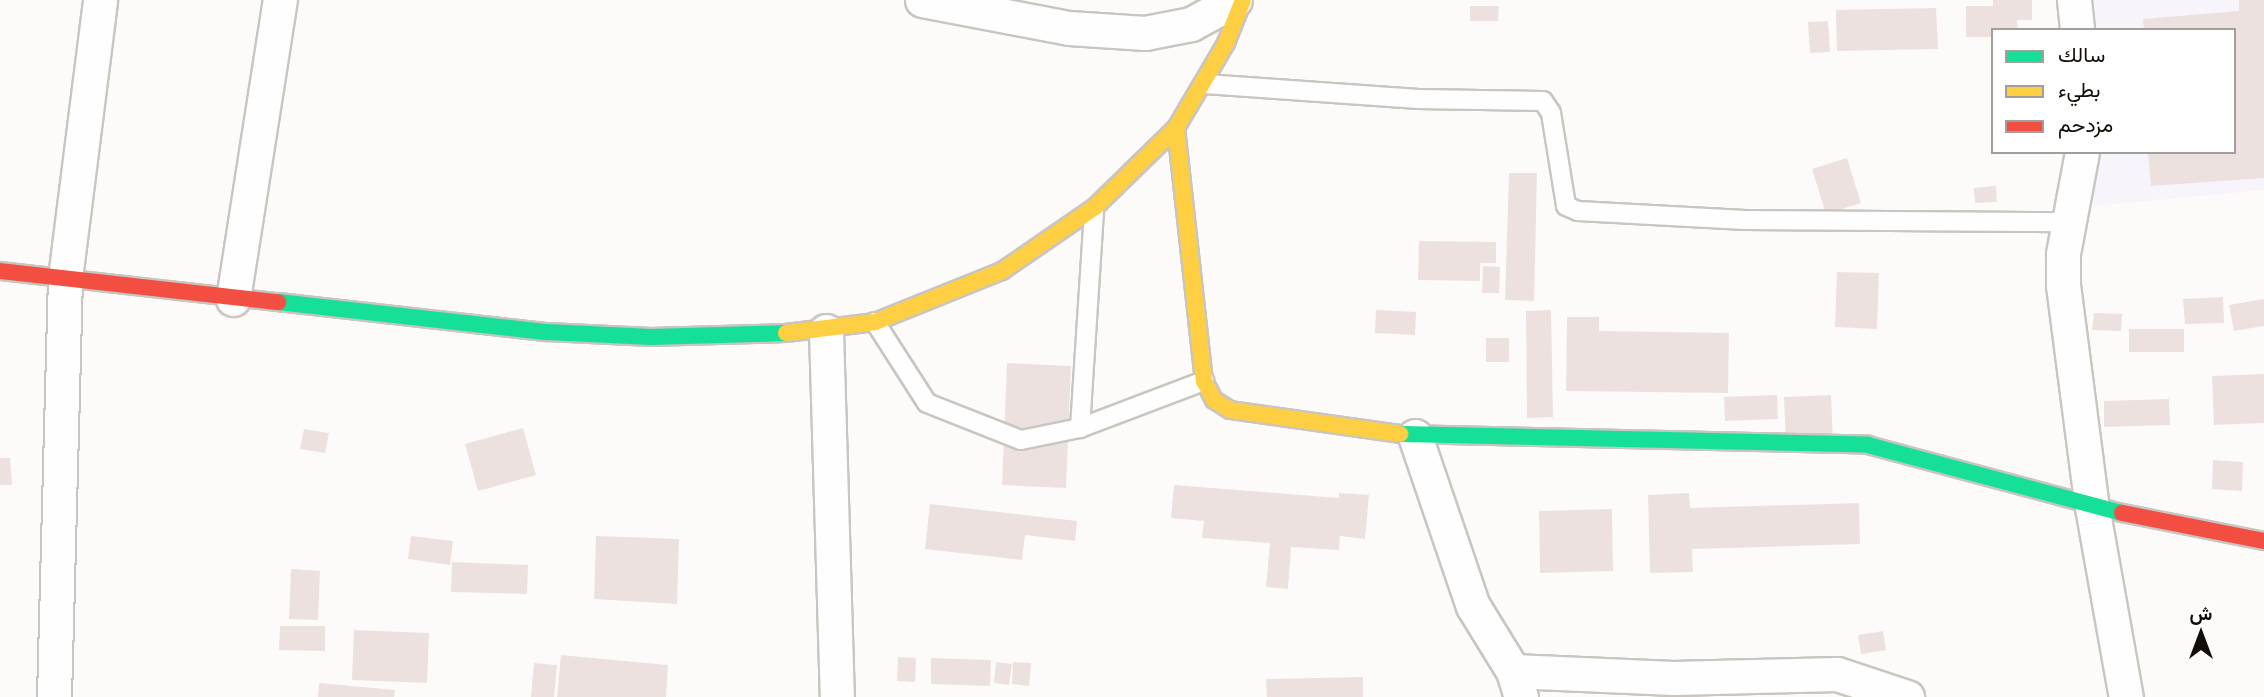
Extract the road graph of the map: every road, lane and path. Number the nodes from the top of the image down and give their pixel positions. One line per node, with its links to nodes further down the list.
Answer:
1 (100, 0): 14 (street)
2 (280, 0): 15 (street)
3 (922, 0): 4 (street)
4 (1235, 0)
5 (1243, 0): 8 (main road)
6 (2074, 0): 7 (street)
7 (2077, 28)
8 (1205, 84): 9 (main road); 12 (lane)
9 (1176, 128): 11 (main road); 18 (main road)
10 (2082, 154): 12 (street)
11 (1095, 207): 16 (main road); 19 (lane)
12 (2069, 222): 21 (street)
13 (0, 271): 14 (main road)
14 (65, 278): 15 (main road); 24 (street)
15 (233, 299): 17 (main road)
16 (875, 322): 17 (main road); 19 (lane)
17 (826, 331): 25 (street)
18 (1203, 381): 19 (lane); 20 (main road)
19 (1080, 428)
20 (1415, 436): 21 (main road); 23 (street)
21 (2092, 507): 22 (main road); 27 (street)
22 (2264, 541)
23 (1517, 684): 26 (street)
24 (54, 697)
25 (837, 697)
26 (1907, 697)
27 (2126, 697)

